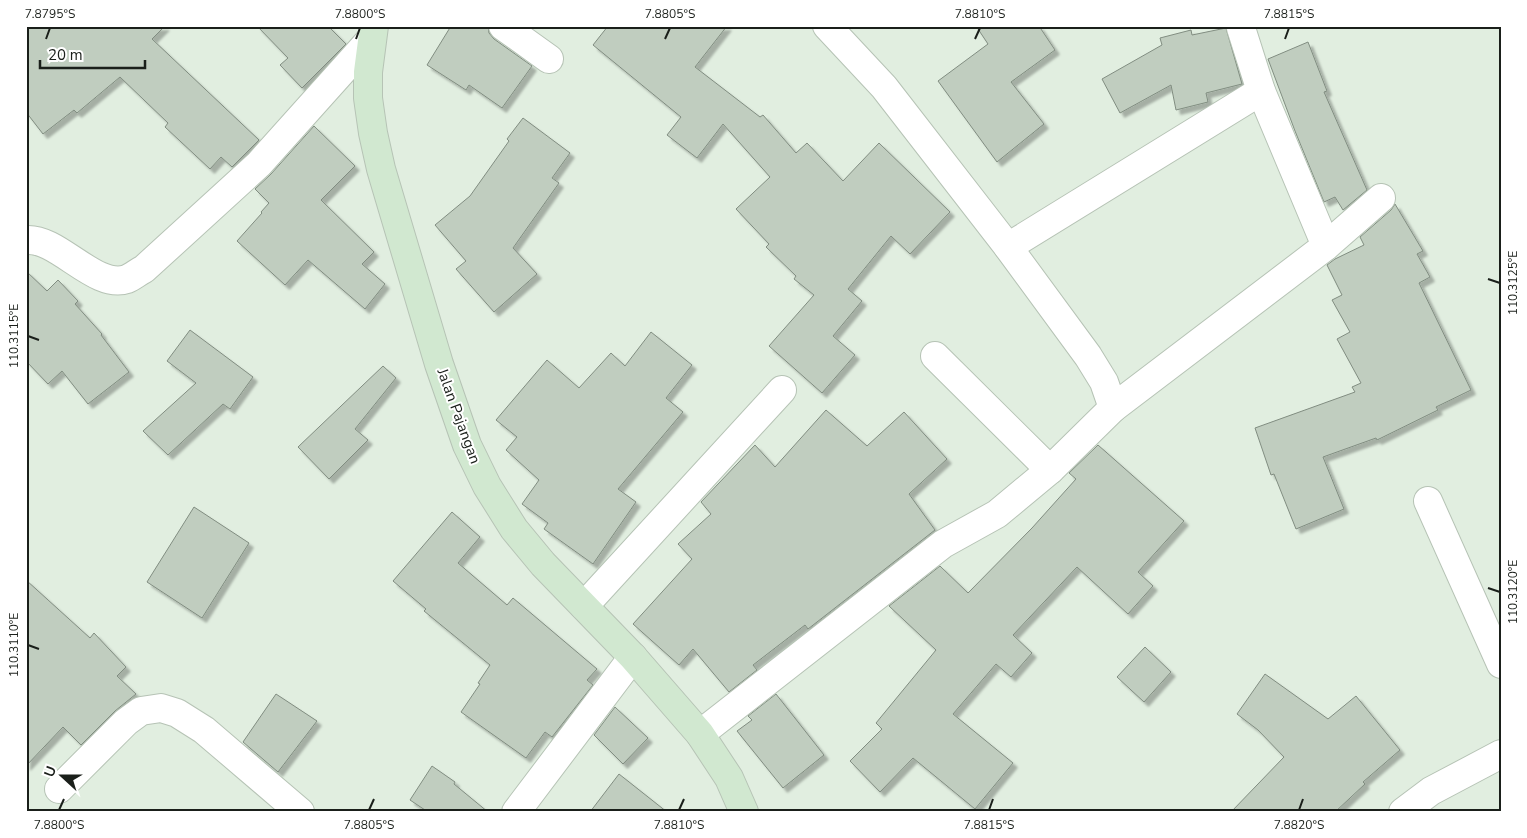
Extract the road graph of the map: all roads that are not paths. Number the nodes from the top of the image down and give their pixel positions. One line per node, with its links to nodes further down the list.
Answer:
1 (504, 26): 5 (street)
2 (827, 26): 9 (street)
3 (1241, 28): 6 (street)
4 (372, 33): 8 (street); 16 (main road, Jalan Pajangan)
5 (549, 59)
6 (1261, 91): 9 (street); 10 (street)
7 (1381, 198): 10 (street)
8 (26, 240)
9 (1008, 246): 13 (street)
10 (1326, 246): 13 (street)
11 (935, 356): 14 (street)
12 (782, 390): 16 (street)
13 (1113, 408): 14 (street)
14 (1050, 470): 19 (street)
15 (1428, 501): 18 (street)
16 (584, 606): 17 (main road, Jalan Pajangan)
17 (633, 657): 19 (main road, Jalan Pajangan); 23 (street)
18 (1501, 664)
19 (700, 734): 24 (main road, Jalan Pajangan)
20 (1501, 754): 25 (street)
21 (59, 789): 22 (street)
22 (300, 812)
23 (516, 812)
24 (744, 812)
25 (1403, 812)

